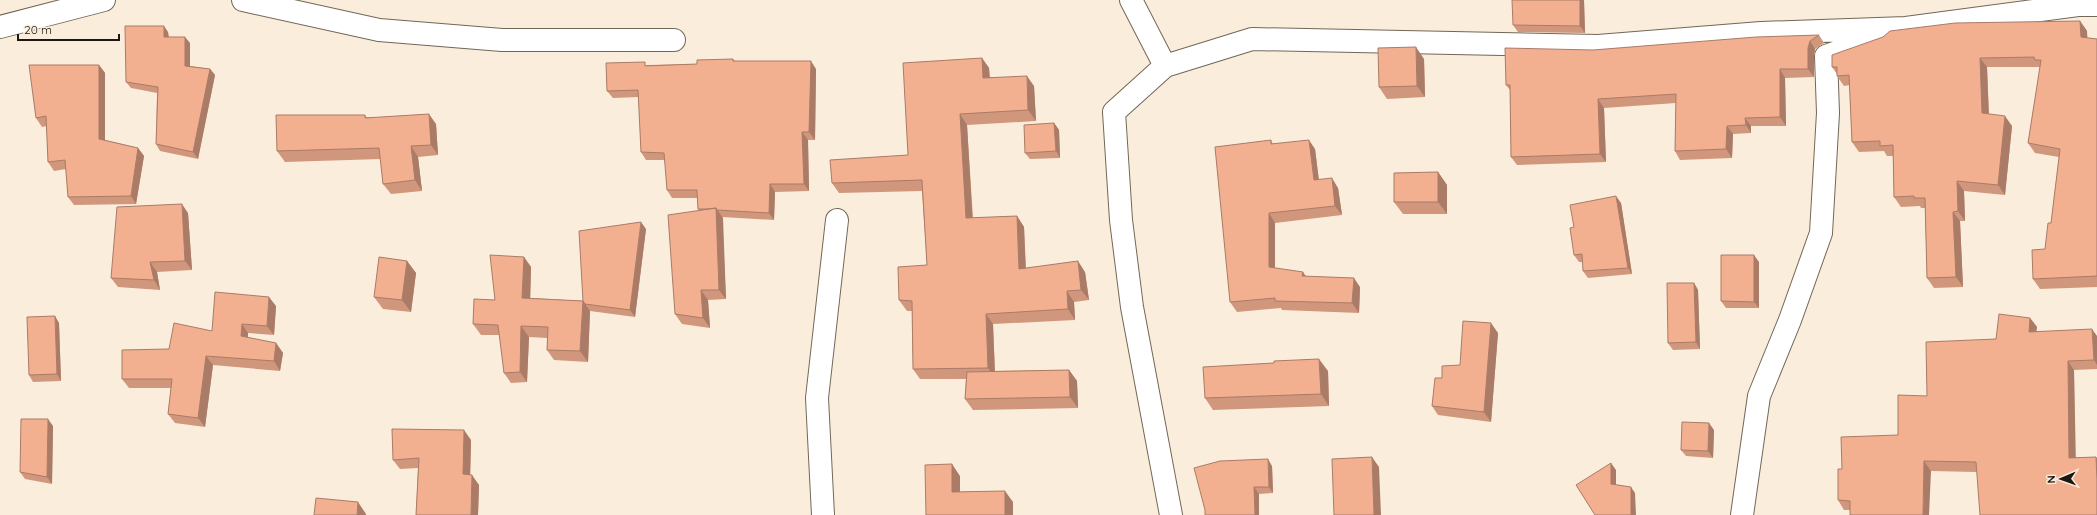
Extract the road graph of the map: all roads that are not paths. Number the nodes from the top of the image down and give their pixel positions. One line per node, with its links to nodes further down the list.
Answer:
1 (104, 0): 5 (street)
2 (243, 0): 7 (street)
3 (1131, 0): 8 (street)
4 (2097, 4): 6 (street)
5 (0, 26)
6 (1906, 28): 8 (street); 12 (street)
7 (674, 40)
8 (1165, 66): 11 (street)
9 (836, 220): 10 (street)
10 (823, 515)
11 (1171, 515)
12 (1742, 515)

